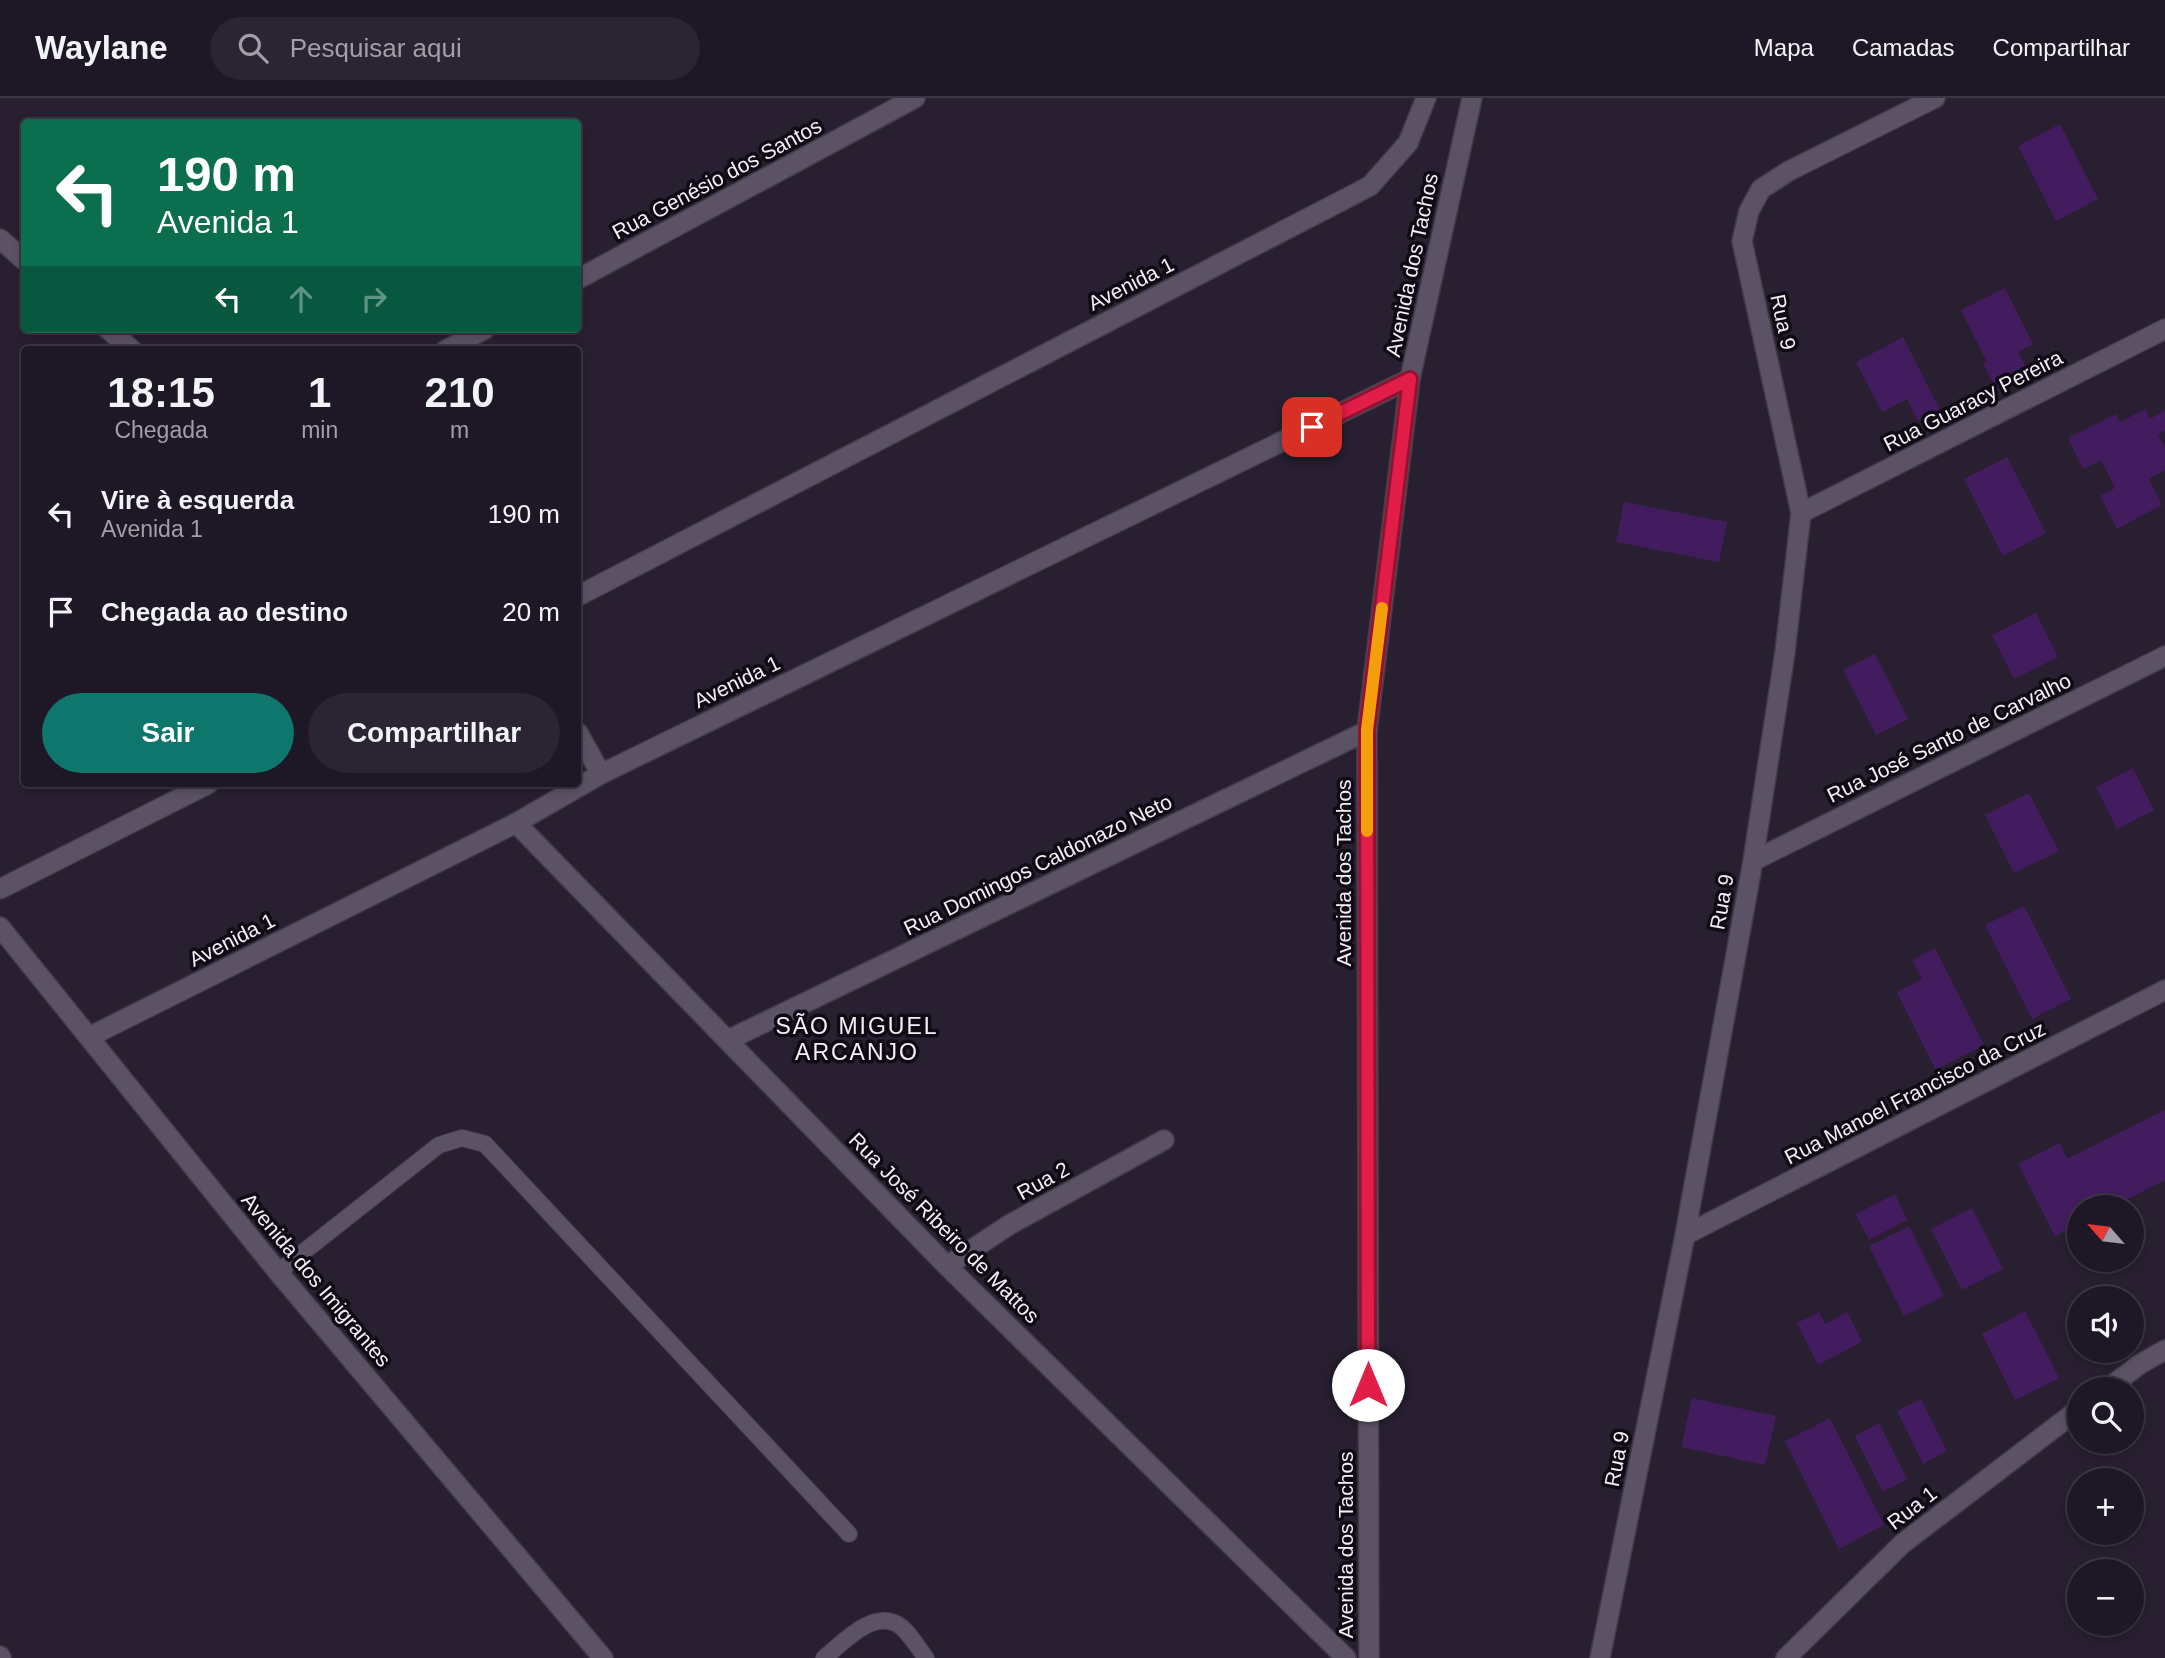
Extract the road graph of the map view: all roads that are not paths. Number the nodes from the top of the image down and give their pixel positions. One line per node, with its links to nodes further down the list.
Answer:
1 (915, 98): 8 (street, Rua Genésio dos Santos)
2 (1426, 98): 5 (street, Avenida dos Tachos)
3 (1472, 98): 14 (street, Avenida dos Tachos)
4 (1935, 98): 15 (street, Rua 9)
5 (1370, 186): 16 (street, Avenida 1)
6 (0, 239): 7 (street)
7 (21, 257)
8 (581, 277)
9 (2165, 329): 15 (street, Rua Guaracy Pereira)
10 (113, 333): 12 (street)
11 (478, 333): 13 (street)
12 (127, 346)
13 (453, 346)
14 (1410, 379): 18 (street, Avenida dos Tachos); 20 (street, Avenida 1)
15 (1801, 513): 25 (street, Rua 9)
16 (581, 594)
17 (2165, 656): 25 (street, Rua José Santo de Carvalho)
18 (1367, 730): 30 (street, Rua Domingos Caldonazo Neto); 43 (street, Avenida dos Tachos)
19 (581, 738): 20 (street)
20 (601, 774): 21 (street, Avenida 1)
21 (581, 786)
22 (202, 787): 26 (street)
23 (578, 787): 24 (street, Avenida 1)
24 (516, 823): 29 (street, Avenida 1); 30 (street, Rua José Ribeiro de Mattos)
25 (1753, 861): 32 (street, Rua 9)
26 (0, 889)
27 (0, 927): 29 (street, Avenida dos Imigrantes)
28 (2165, 990): 32 (street, Rua Manoel Francisco da Cruz)
29 (89, 1037): 34 (street, Avenida dos Imigrantes)
30 (728, 1040): 33 (street, Rua José Ribeiro de Mattos)
31 (1164, 1140): 33 (street, Rua 2)
32 (1685, 1236): 44 (street, Rua 9)
33 (947, 1266): 42 (street, Rua José Ribeiro de Mattos)
34 (278, 1272): 38 (lane); 39 (street, Avenida dos Imigrantes)
35 (2165, 1350): 36 (street)
36 (2123, 1377)
37 (2067, 1418): 45 (street, Rua 1)
38 (849, 1534)
39 (603, 1658)
40 (824, 1658): 41 (lane)
41 (926, 1658)
42 (1346, 1658)
43 (1369, 1658)
44 (1600, 1658)
45 (1786, 1658)

